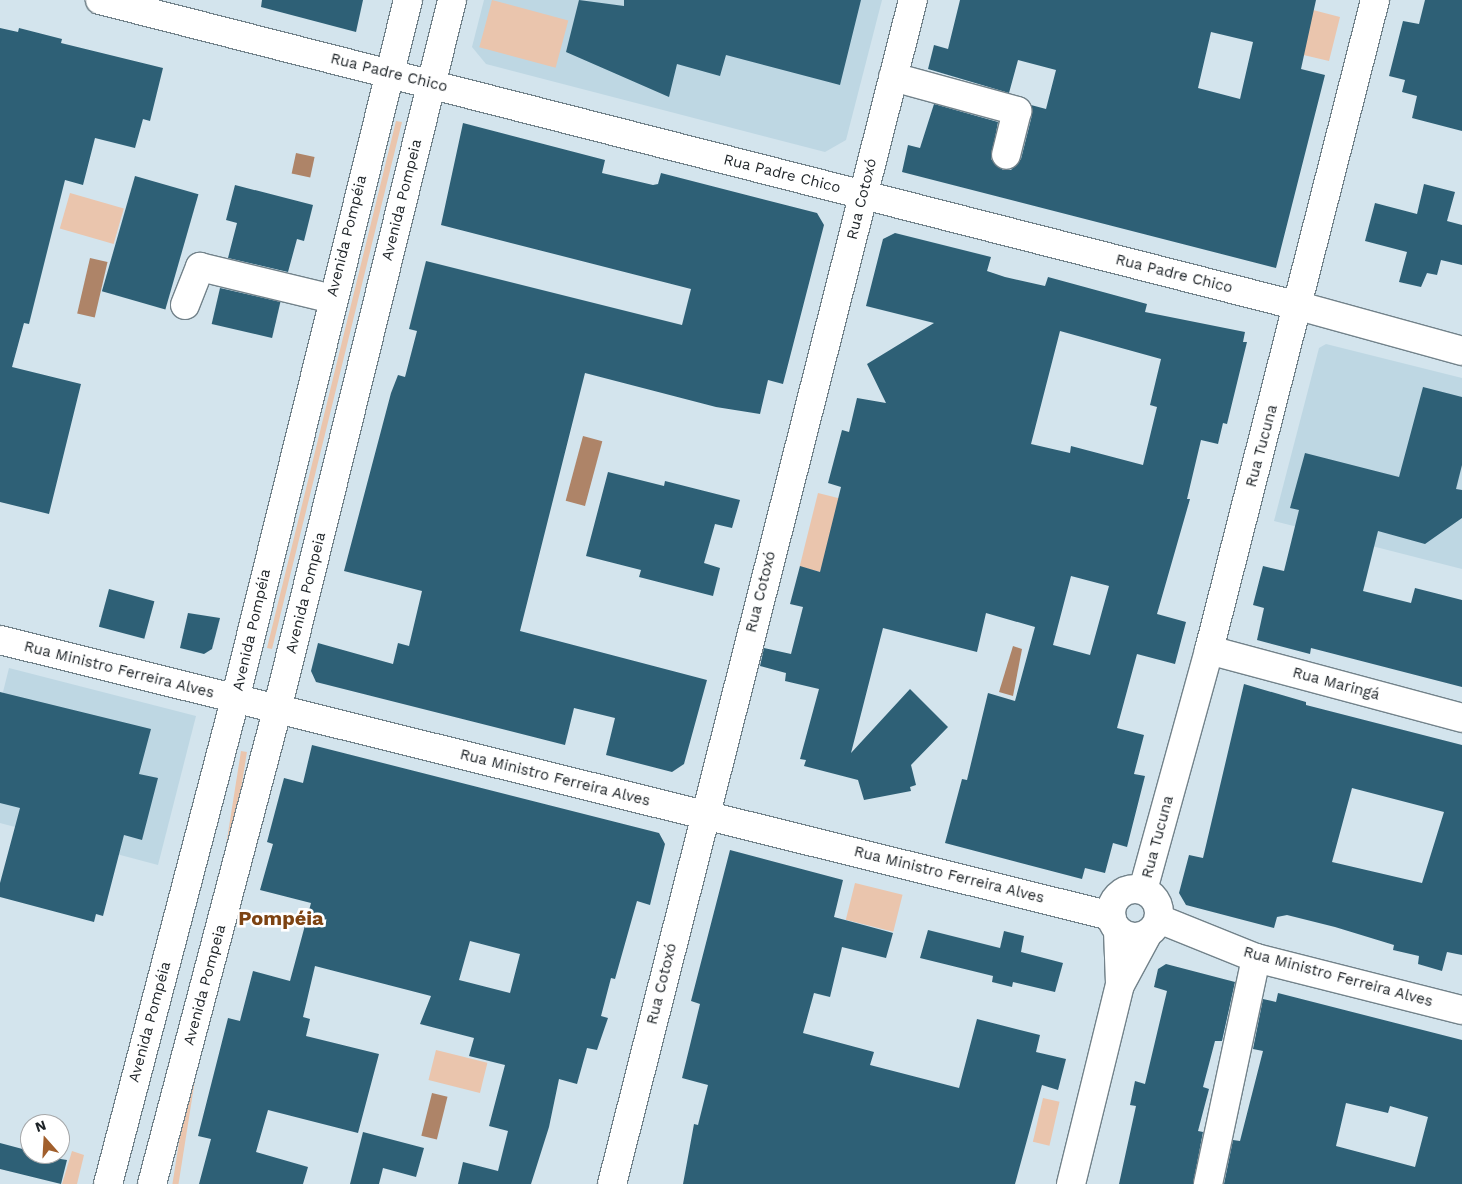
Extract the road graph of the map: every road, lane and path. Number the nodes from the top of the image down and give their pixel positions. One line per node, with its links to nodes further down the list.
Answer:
1 (100, 0): 6 (street, Rua Padre Chico)
2 (408, 0): 6 (street)
3 (452, 0): 8 (street, Avenida Pompeia)
4 (913, 0): 7 (street, Rua Cotoxó)
5 (1375, 0): 13 (street, Rua Tucuna)
6 (389, 73): 8 (street, Rua Padre Chico); 11 (street, Avenida Pompéia)
7 (893, 77): 9 (street); 10 (street, Rua Cotoxó)
8 (430, 84): 10 (street, Rua Padre Chico); 18 (street, Avenida Pompeia)
9 (1006, 155)
10 (863, 195): 13 (street, Rua Padre Chico); 20 (street, Rua Cotoxó)
11 (332, 299): 12 (street); 17 (street, Avenida Pompéia)
12 (185, 305)
13 (1298, 306): 14 (street, Rua Padre Chico); 16 (street, Rua Tucuna)
14 (1462, 351)
15 (0, 640): 17 (street, Rua Ministro Ferreira Alves)
16 (1209, 650): 19 (street, Rua Maringá); 21 (street, Rua Tucuna)
17 (235, 700): 18 (street, Rua Ministro Ferreira Alves); 27 (street, Avenida Pompéia)
18 (277, 710): 20 (street, Rua Ministro Ferreira Alves); 28 (street, Avenida Pompeia)
19 (1462, 718)
20 (704, 814): 22 (street, Rua Ministro Ferreira Alves); 29 (street, Rua Cotoxó)
21 (1143, 890): 22 (street); 23 (street)
22 (1114, 923): 23 (street); 25 (street)
23 (1153, 927): 24 (street, Rua Ministro Ferreira Alves); 25 (street)
24 (1256, 958): 26 (street, Rua Ministro Ferreira Alves); 31 (street)
25 (1120, 985): 30 (street)
26 (1462, 1010)
27 (108, 1184)
28 (152, 1184)
29 (612, 1184)
30 (1071, 1184)
31 (1208, 1184)

